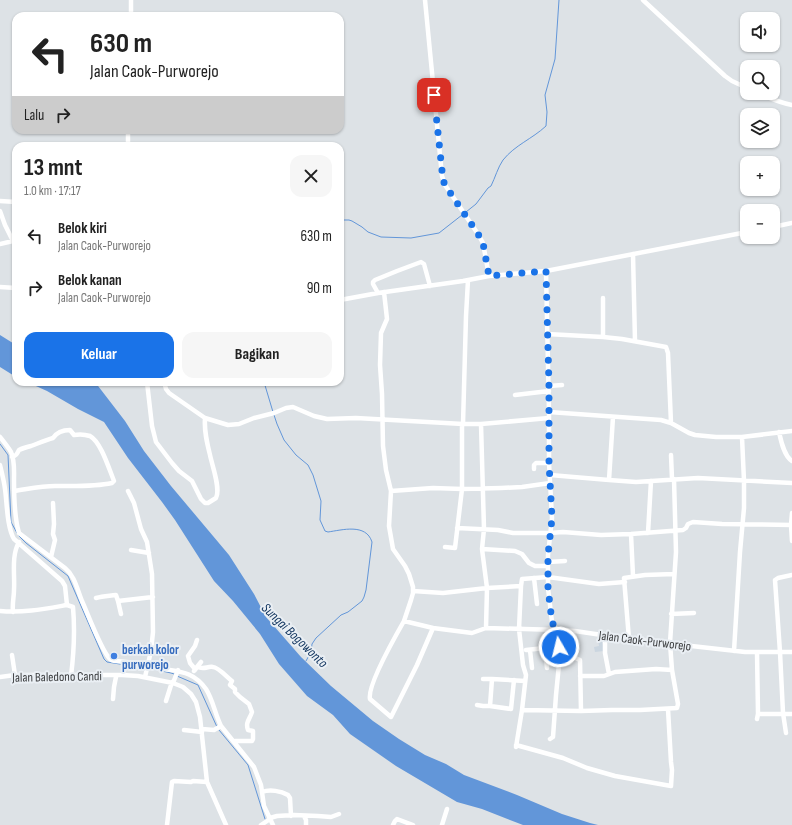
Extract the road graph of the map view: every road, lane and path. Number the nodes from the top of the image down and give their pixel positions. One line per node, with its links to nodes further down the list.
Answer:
1 (131, 0): 4 (street)
2 (425, 0): 19 (street)
3 (643, 0): 5 (street)
4 (131, 12)
5 (740, 85)
6 (774, 100): 7 (street)
7 (792, 105)
8 (0, 202): 9 (street)
9 (12, 202)
10 (0, 211): 14 (street)
11 (792, 223): 12 (street)
12 (780, 226)
13 (740, 233): 17 (street)
14 (12, 239)
15 (12, 243): 16 (street)
16 (0, 244)
17 (633, 254): 18 (street); 30 (street)
18 (546, 271): 19 (street); 28 (street)
19 (489, 276): 20 (street)
20 (468, 280): 21 (street); 42 (street)
21 (430, 286): 24 (street); 25 (street)
22 (0, 287): 23 (street)
23 (12, 288)
24 (384, 292): 25 (street); 40 (street)
25 (378, 293): 27 (street)
26 (603, 298): 29 (street)
27 (344, 299)
28 (547, 334): 29 (street); 34 (street)
29 (603, 337): 30 (street)
30 (635, 341): 41 (street)
31 (562, 385): 34 (street)
32 (147, 386): 38 (street)
33 (165, 386): 38 (street)
34 (549, 388): 35 (street); 36 (street)
35 (515, 395)
36 (549, 412): 37 (street); 39 (street)
37 (613, 417): 41 (street); 56 (street)
38 (204, 418): 40 (street)
39 (549, 418): 43 (street); 51 (street)
40 (383, 420): 42 (street); 65 (street)
41 (671, 423): 47 (street)
42 (463, 424): 43 (street); 62 (street)
43 (481, 424): 61 (street)
44 (792, 431): 45 (street)
45 (779, 432): 47 (street); 50 (street)
46 (0, 437): 49 (street)
47 (742, 437): 58 (street)
48 (671, 455): 55 (street)
49 (12, 457): 63 (street); 63 (street)
50 (792, 461)
51 (549, 463): 53 (street); 54 (street)
52 (0, 465): 77 (street)
53 (534, 469)
54 (550, 475): 56 (street); 59 (street)
55 (673, 479): 57 (street); 58 (street); 72 (street)
56 (609, 480): 57 (street)
57 (651, 481): 74 (street)
58 (744, 481): 60 (street); 68 (street)
59 (550, 483): 61 (street); 73 (street)
60 (792, 483)
61 (483, 488): 62 (street); 71 (street)
62 (462, 489): 65 (street); 70 (street)
63 (14, 490): 82 (street)
64 (128, 491): 81 (street)
65 (391, 491): 93 (street)
66 (52, 502): 82 (street)
67 (792, 513): 69 (street)
68 (742, 524): 69 (street); 72 (street); 115 (street)
69 (791, 525): 76 (street)
70 (457, 528): 71 (street); 78 (street)
71 (484, 529): 73 (street); 80 (street)
72 (675, 530): 74 (street); 85 (street)
73 (550, 533): 75 (street); 84 (street)
74 (648, 533): 75 (street)
75 (631, 534): 87 (street)
76 (792, 541)
77 (19, 542): 97 (street); 100 (street)
78 (445, 546)
79 (131, 550): 81 (street)
80 (482, 550): 84 (street); 92 (street)
81 (149, 553): 94 (street)
82 (51, 557): 122 (street)
83 (565, 561): 84 (street)
84 (548, 564): 88 (street)
85 (674, 574): 87 (street); 103 (street)
86 (792, 575): 117 (street)
87 (633, 576): 90 (street)
88 (548, 577): 89 (street); 90 (street); 108 (street)
89 (534, 578): 91 (street); 98 (street)
90 (625, 582): 111 (street)
91 (521, 586): 92 (street); 107 (street)
92 (487, 588): 93 (street); 106 (street)
93 (413, 591): 104 (street)
94 (153, 597): 96 (street); 122 (street)
95 (96, 598): 96 (street)
96 (118, 601): 102 (street)
97 (67, 604): 100 (street); 132 (street)
98 (537, 604)
99 (0, 611): 100 (street)
100 (13, 612)
101 (694, 613): 103 (street)
102 (120, 614)
103 (671, 614): 112 (street)
104 (404, 621): 105 (street, Jalan Caok-Purworejo); 105 (street)
105 (433, 628): 106 (street, Jalan Caok-Purworejo)
106 (486, 628): 107 (street, Jalan Caok-Purworejo)
107 (519, 629): 108 (street, Jalan Caok-Purworejo); 140 (street)
108 (558, 630): 109 (street, Jalan Caok-Purworejo); 113 (street)
109 (605, 636): 111 (street, Jalan Caok-Purworejo); 128 (street)
110 (198, 640): 123 (street)
111 (629, 640): 112 (street, Jalan Caok-Purworejo)
112 (670, 643): 115 (street, Jalan Caok-Purworejo); 126 (street)
113 (559, 647): 114 (street); 119 (street)
114 (545, 648): 124 (street); 125 (street)
115 (734, 651): 116 (street, Jalan Caok-Purworejo)
116 (757, 652): 117 (street, Jalan Caok-Purworejo); 149 (street)
117 (780, 652): 118 (street, Jalan Caok-Purworejo); 149 (street)
118 (792, 652)
119 (560, 654): 134 (street); 147 (street)
120 (12, 655): 129 (street)
121 (201, 662): 123 (street)
122 (148, 665): 127 (street); 131 (street)
123 (196, 668): 133 (street); 156 (street)
124 (532, 668)
125 (546, 668)
126 (672, 670): 128 (street); 145 (street)
127 (177, 671): 133 (street); 139 (street)
128 (608, 674): 134 (street)
129 (15, 675): 132 (street, Jalan Baledono Candi); 135 (street, Jalan Baledono Candi)
130 (115, 675): 131 (street, Jalan Baledono Candi); 132 (street, Jalan Baledono Candi); 141 (street)
131 (146, 675): 139 (street, Jalan Baledono Candi)
132 (71, 676)
133 (192, 676): 151 (street)
134 (580, 676): 148 (street)
135 (0, 677)
136 (483, 679): 137 (street)
137 (492, 679): 138 (street); 144 (street)
138 (514, 680): 140 (street); 144 (street)
139 (173, 681): 142 (street); 153 (street, Jalan Baledono Candi)
140 (525, 681): 146 (street)
141 (113, 699)
142 (166, 701)
143 (477, 705): 144 (street)
144 (490, 706)
145 (668, 709): 146 (street); 148 (street)
146 (522, 710): 147 (street)
147 (555, 711): 148 (street); 155 (street)
148 (580, 711)
149 (783, 713): 150 (street); 154 (street)
150 (792, 714)
151 (221, 726): 153 (street); 156 (street)
152 (184, 730): 153 (street)
153 (202, 730): 157 (street, Jalan Baledono Candi)
154 (786, 733)
155 (550, 739)
156 (235, 741): 158 (street)
157 (207, 782): 165 (street); 166 (street, Jalan Baledono Candi)
158 (262, 792): 161 (street); 163 (street)
159 (447, 809): 171 (street)
160 (339, 814): 162 (street)
161 (291, 816): 162 (street); 163 (street)
162 (304, 816): 168 (street)
163 (269, 819): 164 (street); 167 (street)
164 (262, 824)
165 (167, 825)
166 (226, 825)
167 (273, 825)
168 (306, 825)
169 (392, 825): 170 (street)
170 (413, 825)
171 (442, 825)

